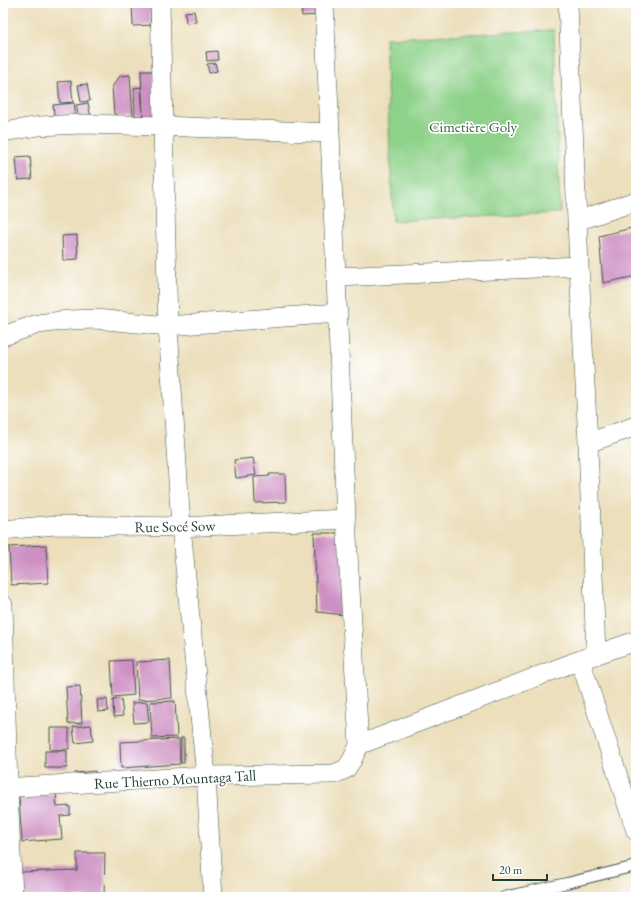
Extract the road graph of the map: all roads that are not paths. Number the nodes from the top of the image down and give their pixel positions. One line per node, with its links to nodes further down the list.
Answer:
1 (160, 3): 4 (street)
2 (324, 3): 6 (street)
3 (568, 3): 8 (street)
4 (163, 126): 5 (street); 6 (street); 12 (street)
5 (3, 132)
6 (330, 133): 10 (street)
7 (636, 201): 8 (street)
8 (578, 221): 9 (street)
9 (579, 266): 10 (street); 15 (street)
10 (337, 277): 11 (street)
11 (338, 313): 12 (street); 16 (street)
12 (168, 326): 13 (street); 17 (street)
13 (3, 336)
14 (636, 426): 15 (street)
15 (588, 443): 21 (street)
16 (346, 519): 17 (street, Rue Socé Sow); 22 (street)
17 (181, 527): 18 (street, Rue Socé Sow); 23 (street)
18 (3, 530)
19 (3, 605): 24 (street)
20 (636, 640): 21 (street)
21 (588, 657): 22 (street); 25 (street)
22 (359, 745): 23 (street, Rue Thierno Mountaga Tall)
23 (206, 776): 24 (street, Rue Thierno Mountaga Tall); 28 (street)
24 (6, 788): 27 (street)
25 (636, 831)
26 (636, 866): 29 (lane)
27 (13, 897)
28 (213, 897)
29 (504, 897)

